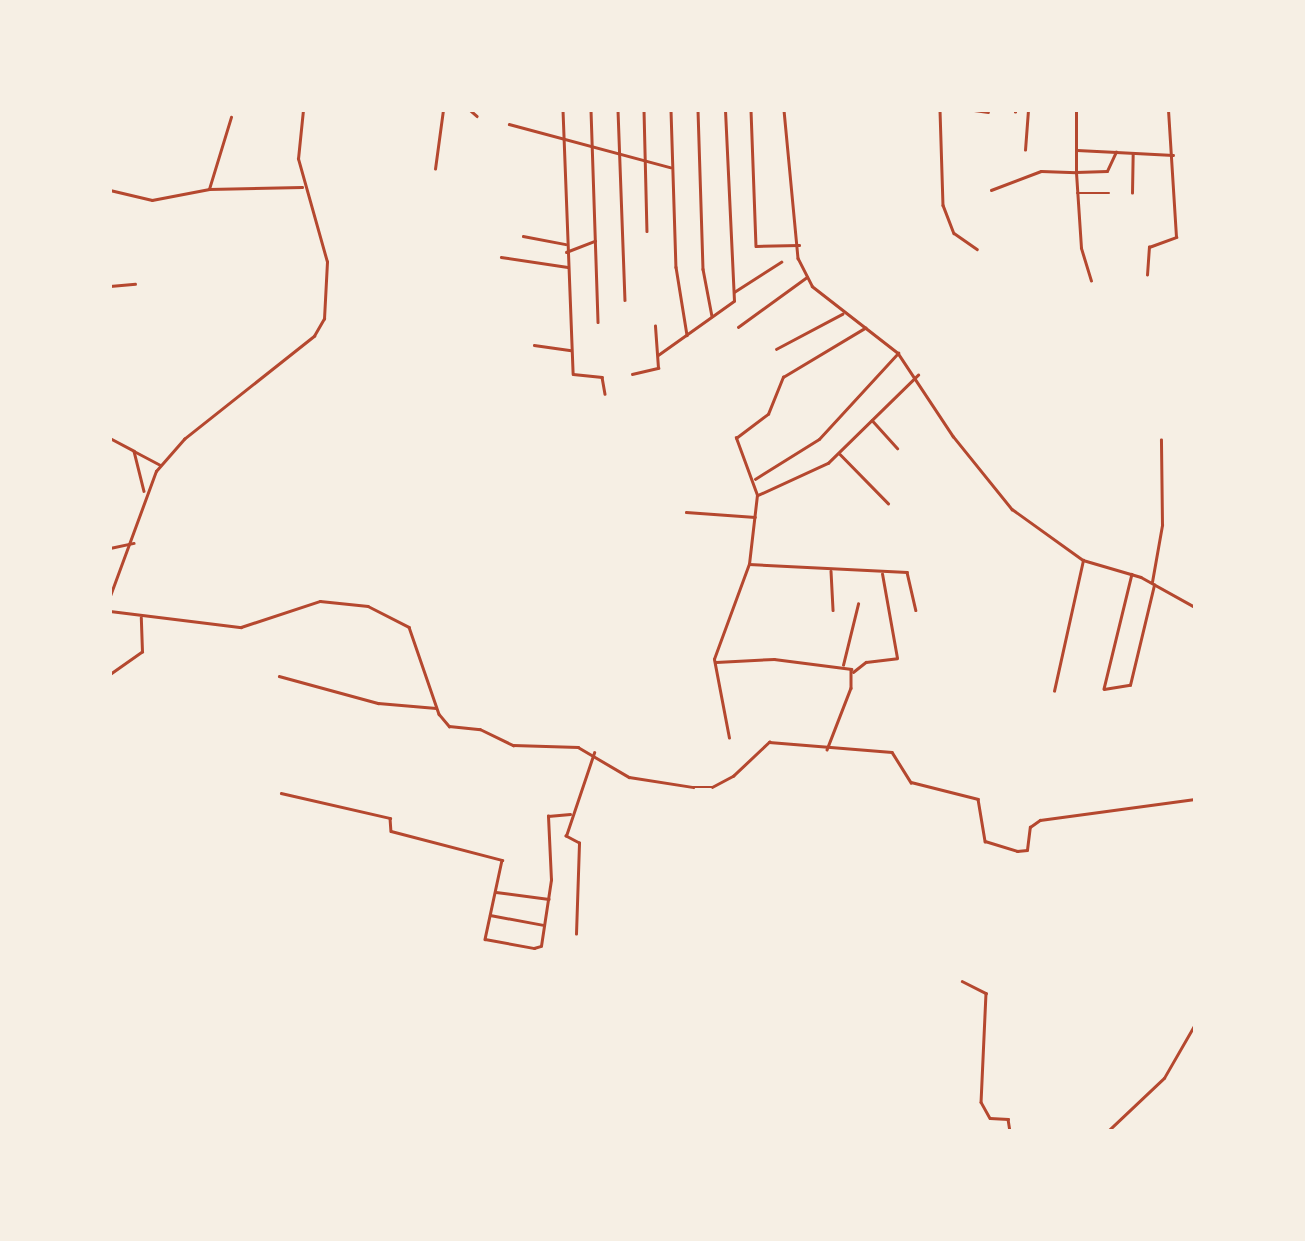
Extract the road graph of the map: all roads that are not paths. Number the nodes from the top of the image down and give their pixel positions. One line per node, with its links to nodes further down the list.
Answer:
1 (303, 110): 34 (street)
2 (443, 110): 32 (street)
3 (470, 110): 19 (street)
4 (563, 110): 22 (street)
5 (591, 110): 23 (street)
6 (618, 110): 26 (street)
7 (644, 110): 30 (street)
8 (671, 110): 31 (street)
9 (698, 110): 59 (street)
10 (725, 110): 56 (street)
11 (751, 110): 45 (street)
12 (784, 110): 45 (street)
13 (940, 110): 46 (street)
14 (974, 110): 18 (street)
15 (1028, 110): 24 (street)
16 (1076, 110): 25 (street)
17 (1168, 110): 29 (street)
18 (988, 112)
19 (477, 116)
20 (231, 117): 35 (street)
21 (509, 124): 22 (street)
22 (563, 138): 23 (street); 44 (street)
23 (591, 145): 26 (street); 43 (street)
24 (1026, 150)
25 (1077, 150): 27 (street); 33 (street)
26 (618, 152): 30 (street); 57 (street)
27 (1116, 152): 28 (street); 33 (street)
28 (1133, 154): 29 (street); 38 (street)
29 (1172, 155): 51 (street)
30 (644, 161): 31 (street); 41 (street)
31 (670, 167): 64 (street)
32 (435, 169)
33 (1076, 172): 37 (street); 39 (street)
34 (302, 187): 35 (street); 79 (street)
35 (209, 189): 36 (street)
36 (110, 190)
37 (990, 190)
38 (1132, 192)
39 (1077, 193): 40 (street); 53 (street)
40 (1109, 193)
41 (647, 231)
42 (523, 236): 44 (street)
43 (595, 241): 47 (street); 60 (street)
44 (565, 244): 47 (street)
45 (799, 245): 52 (street)
46 (977, 249)
47 (566, 252): 50 (street)
48 (500, 257): 50 (street)
49 (782, 262): 56 (street)
50 (567, 267): 67 (street)
51 (1147, 275)
52 (807, 277): 58 (street); 62 (street)
53 (1091, 281)
54 (135, 284): 55 (street)
55 (110, 286)
56 (732, 292): 59 (street)
57 (625, 300)
58 (842, 314): 63 (street); 66 (street)
59 (712, 316): 64 (street)
60 (598, 322)
61 (655, 326): 69 (street)
62 (738, 327)
63 (865, 328): 68 (street); 80 (street)
64 (687, 335): 69 (street)
65 (534, 345): 67 (street)
66 (776, 349)
67 (571, 350): 72 (street)
68 (898, 353): 71 (street); 80 (street)
69 (658, 355): 70 (street)
70 (632, 374)
71 (918, 375): 73 (street); 88 (street)
72 (605, 394)
73 (872, 420): 76 (street); 78 (street)
74 (110, 438): 77 (street)
75 (1161, 440): 93 (street)
76 (897, 448)
77 (134, 451): 79 (street); 81 (street)
78 (840, 454): 82 (street); 83 (street)
79 (160, 465): 81 (street)
80 (755, 479): 82 (street)
81 (144, 491): 86 (street)
82 (757, 495): 85 (street)
83 (888, 503)
84 (686, 512): 85 (street)
85 (755, 517): 89 (street)
86 (133, 542): 87 (street); 94 (street)
87 (110, 548)
88 (1083, 560): 92 (street); 106 (street)
89 (749, 564): 90 (street); 101 (street)
90 (831, 571): 91 (street); 97 (street)
91 (883, 574): 98 (street); 103 (street)
92 (1132, 574): 93 (street); 93 (street)
93 (1153, 583): 96 (street)
94 (110, 596)
95 (858, 604): 102 (street)
96 (1195, 607)
97 (833, 610)
98 (916, 610)
99 (110, 611): 100 (street)
100 (141, 617): 104 (street); 107 (street)
101 (714, 662): 102 (street); 108 (street)
102 (843, 665): 103 (street)
103 (852, 673): 109 (street)
104 (110, 674)
105 (279, 676): 107 (street)
106 (1054, 691)
107 (436, 708): 110 (street)
108 (729, 738)
109 (827, 750): 110 (street); 112 (street)
110 (594, 753): 113 (street)
111 (281, 793): 114 (street)
112 (1195, 799)
113 (570, 814): 115 (street); 118 (street)
114 (495, 892): 115 (street); 116 (street)
115 (549, 899): 117 (street)
116 (490, 915): 117 (street); 117 (street)
117 (544, 925)
118 (576, 934)
119 (962, 981): 121 (street)
120 (1195, 1024): 122 (street)
121 (1010, 1131)
122 (1108, 1131)

